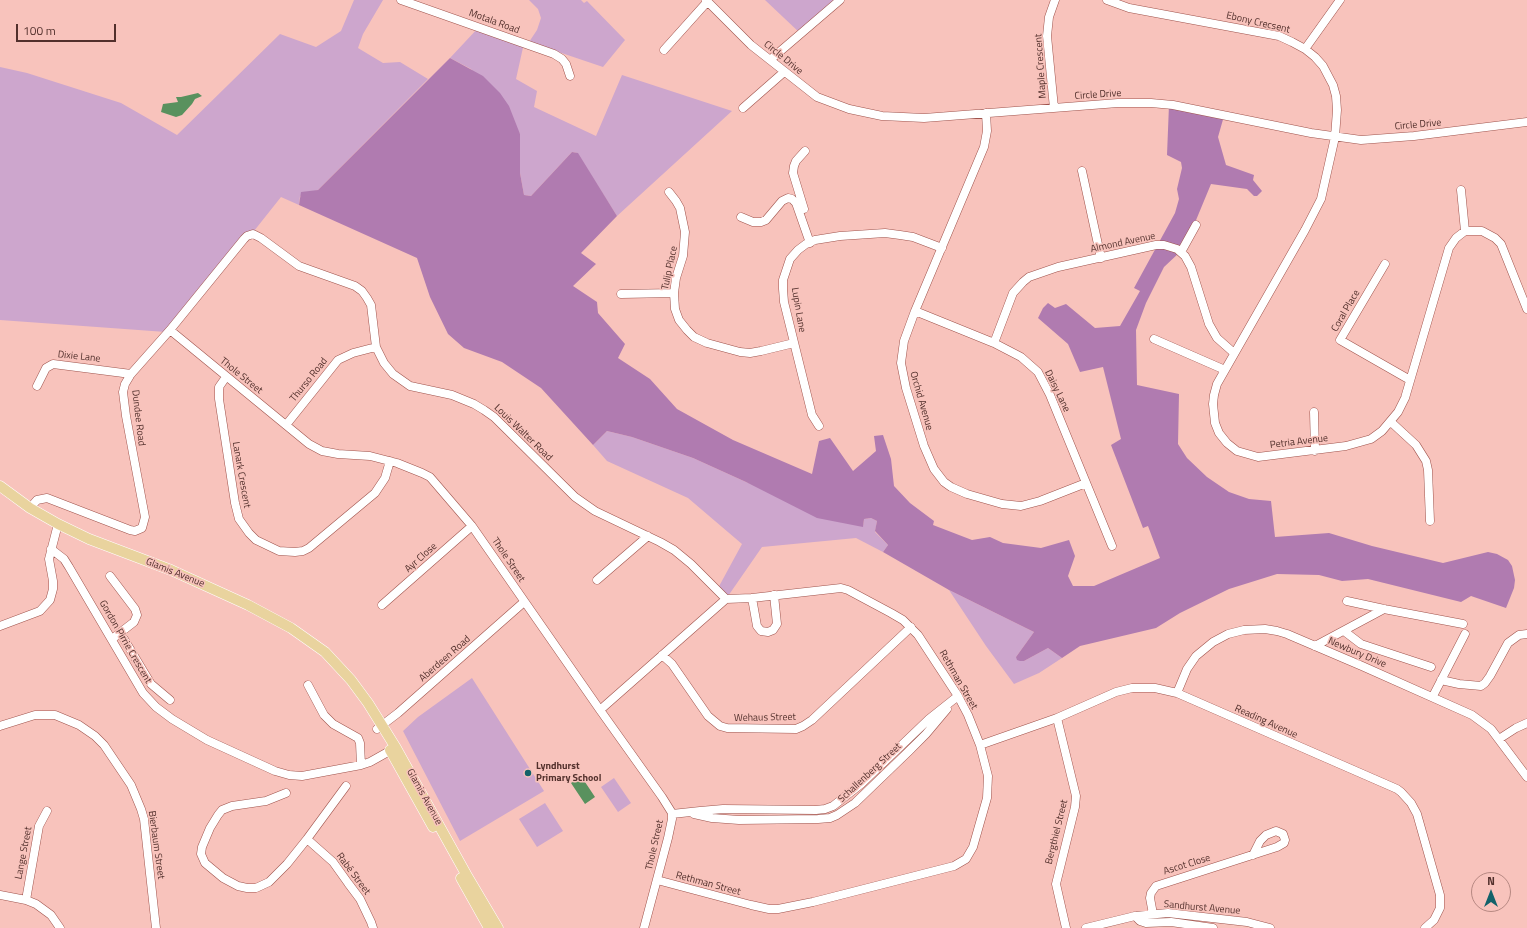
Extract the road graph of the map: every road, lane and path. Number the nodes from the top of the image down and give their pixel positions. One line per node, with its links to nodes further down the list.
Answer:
1 (401, 0): 11 (street, Motala Road)
2 (840, 0): 9 (street)
3 (1055, 0): 13 (street, Maple Crescent)
4 (1107, 0): 7 (street, Ebony Crecsent)
5 (1340, 0): 7 (street)
6 (707, 1): 8 (street); 9 (street, Circle Drive)
7 (1305, 49): 16 (street, Ebony Crecsent)
8 (664, 50)
9 (770, 60): 10 (street, Circle Drive)
10 (784, 72): 12 (street); 14 (street, Circle Drive)
11 (570, 76)
12 (742, 108)
13 (1054, 108): 14 (street, Circle Drive); 16 (street, Circle Drive)
14 (986, 114): 26 (street, Orchid Avenue)
15 (1527, 122): 16 (street, Circle Drive)
16 (1334, 137): 39 (street, Petria Avenue)
17 (805, 151): 25 (street)
18 (1082, 171): 28 (street)
19 (1461, 190): 23 (street)
20 (669, 192): 30 (street, Tulip Place)
21 (741, 217): 25 (street)
22 (1196, 225): 27 (street)
23 (1465, 232): 32 (street); 43 (street, Petria Avenue)
24 (251, 235): 34 (street, Dundee Road); 38 (street, Louis Walter Road)
25 (813, 241): 26 (street, Lupin Lane); 36 (street, Lupin Lane)
26 (942, 248): 33 (street, Orchid Avenue)
27 (1181, 252): 28 (street, Almond Avenue); 39 (street)
28 (1101, 258): 37 (street, Almond Avenue)
29 (1385, 264): 43 (street, Coral Place)
30 (674, 293): 31 (street); 36 (street, Tulip Place)
31 (621, 294)
32 (1527, 309)
33 (915, 311): 37 (street, Daisy Lane); 51 (street, Orchid Avenue)
34 (170, 330): 41 (street, Dundee Road); 42 (street, Thole Street)
35 (1154, 339): 40 (street)
36 (794, 343): 48 (street, Lupin Lane)
37 (994, 343): 51 (street, Daisy Lane)
38 (376, 347): 47 (street, Thurso Road); 57 (street, Louis Walter Road)
39 (1234, 353): 40 (street, Petria Avenue)
40 (1225, 370): 49 (street, Petria Avenue)
41 (131, 374): 44 (street, Dixie Lane); 53 (street, Dundee Road)
42 (226, 377): 47 (street, Thole Street); 50 (street, Lanark Crescent)
43 (1410, 380): 46 (street, Petria Avenue)
44 (37, 386)
45 (1314, 412): 49 (street)
46 (1391, 422): 49 (street, Petria Avenue); 54 (street)
47 (286, 425): 50 (street, Thole Street)
48 (819, 426)
49 (1315, 451)
50 (390, 461): 56 (street, Thole Street)
51 (1086, 483): 58 (street, Daisy Lane)
52 (0, 486): 53 (main road, Glamis Avenue)
53 (30, 508): 55 (main road, Glamis Avenue)
54 (1430, 521)
55 (58, 524): 59 (street); 90 (main road, Glamis Avenue)
56 (472, 526): 66 (street, Thole Street); 67 (street, Ayr Close)
57 (648, 536): 61 (street); 63 (street, Louis Walter Road)
58 (1112, 546)
59 (51, 549): 70 (street); 75 (street, Gordon Pirrie Crescent)
60 (110, 576): 75 (street)
61 (597, 580)
62 (774, 595): 64 (street, Rethman Street); 64 (street); 71 (street, Rethman Street)
63 (726, 598): 64 (street, Rethman Street); 78 (street)
64 (752, 598)
65 (1347, 601): 68 (street)
66 (524, 602): 86 (street, Thole Street); 90 (street, Aberdeen Road)
67 (382, 605)
68 (1384, 609): 69 (street); 72 (street)
69 (1463, 624)
70 (0, 626)
71 (911, 627): 78 (street, Wehaus Street); 83 (street, Rethman Street)
72 (1344, 631): 77 (street); 79 (street)
73 (1465, 634): 80 (street)
74 (1527, 634): 80 (street)
75 (112, 639): 94 (street, Gordon Pirrie Crescent)
76 (124, 639): 85 (street)
77 (1315, 646): 82 (street, Newbury Drive); 84 (street, Newbury Drive)
78 (662, 656): 86 (street)
79 (1431, 667)
80 (1441, 680): 84 (street)
81 (308, 685): 94 (street)
82 (1176, 693): 87 (street, Reading Avenue); 117 (street, Reading Avenue)
83 (958, 696): 92 (street, Rethman Street); 99 (street, Schallenberg Street)
84 (1433, 696): 91 (street, Newbury Drive)
85 (170, 700)
86 (600, 710): 99 (street, Thole Street)
87 (1056, 718): 92 (street, Reading Avenue); 113 (street, Bergthiel Street)
88 (1527, 723): 91 (street)
89 (0, 726): 110 (street, Bierbaum Street)
90 (379, 727): 93 (main road, Glamis Avenue)
91 (1499, 739): 95 (street, Newbury Drive)
92 (980, 745): 102 (street, Rethman Street)
93 (393, 749): 94 (street, Gordon Pirrie Crescent); 107 (main road, Glamis Avenue)
94 (361, 765)
95 (1527, 777)
96 (346, 786): 100 (street)
97 (286, 793): 100 (street)
98 (47, 811): 104 (street, Lange Street)
99 (672, 814): 102 (street, Thole Street)
100 (307, 839): 111 (street, Rabé Street)
101 (1253, 855): 105 (street, Ascot Close)
102 (657, 880): 112 (street, Thole Street)
103 (0, 895): 104 (street)
104 (26, 900): 109 (street)
105 (1153, 914): 106 (street, Sandhurst Avenue); 116 (street, Sandhurst Avenue)
106 (1135, 916): 108 (street, Sandhurst Avenue); 115 (street)
107 (492, 925)
108 (1116, 925): 114 (street, Sandhurst Avenue)
109 (60, 928)
110 (156, 928)
111 (373, 928)
112 (644, 928)
113 (1066, 928)
114 (1086, 928)
115 (1212, 928)
116 (1270, 928)
117 (1425, 928)

